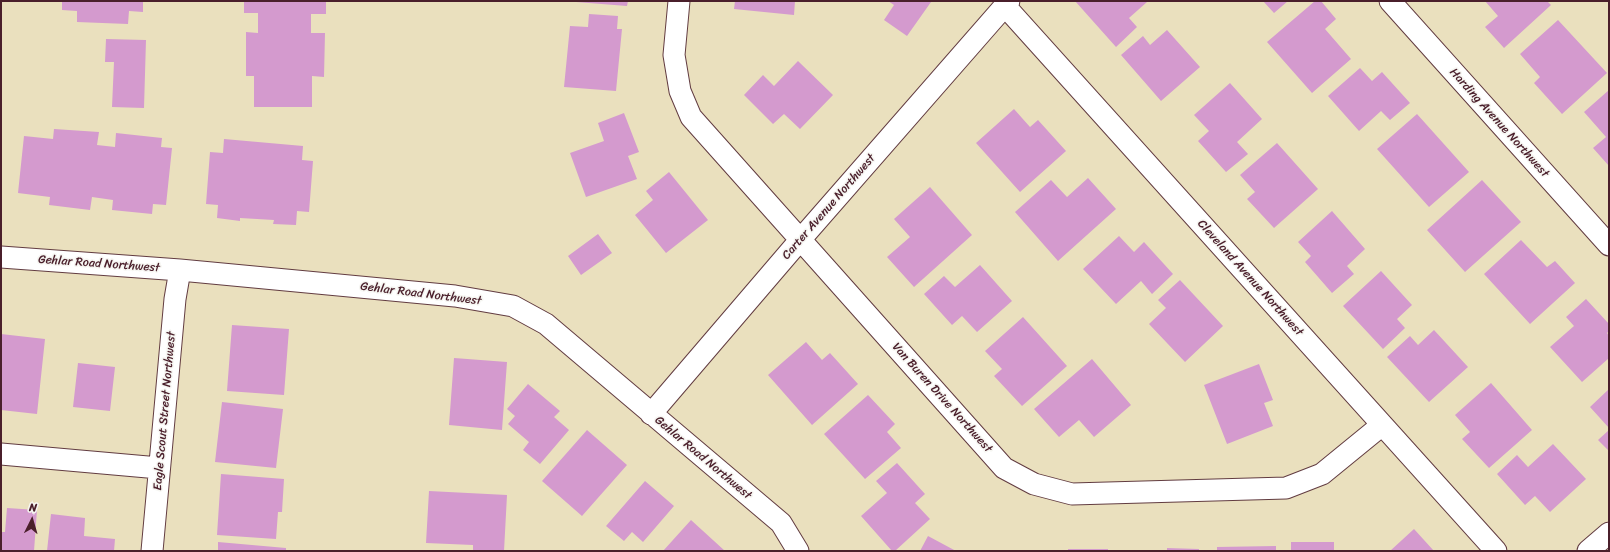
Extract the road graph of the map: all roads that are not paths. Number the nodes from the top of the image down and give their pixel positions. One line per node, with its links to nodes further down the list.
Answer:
1 (679, 1): 4 (street, Van Buren Drive Northwest)
2 (1390, 1): 5 (street, Harding Avenue Northwest)
3 (1007, 3): 4 (street, Carter Avenue Northwest); 9 (street, Cleveland Avenue Northwest)
4 (800, 240): 8 (street, Carter Avenue Northwest); 9 (street, Van Buren Drive Northwest)
5 (1609, 245)
6 (1, 257): 7 (street, Gehlar Road Northwest)
7 (180, 270): 8 (street, Gehlar Road Northwest); 11 (street, Eagle Scout Street Northwest)
8 (651, 414): 14 (street, Gehlar Road Northwest)
9 (1382, 425): 15 (street, Cleveland Avenue Northwest)
10 (1, 454): 11 (street)
11 (160, 468): 13 (street, Eagle Scout Street Northwest)
12 (1609, 533): 16 (street)
13 (152, 551)
14 (798, 551)
15 (1496, 551)
16 (1588, 551)

